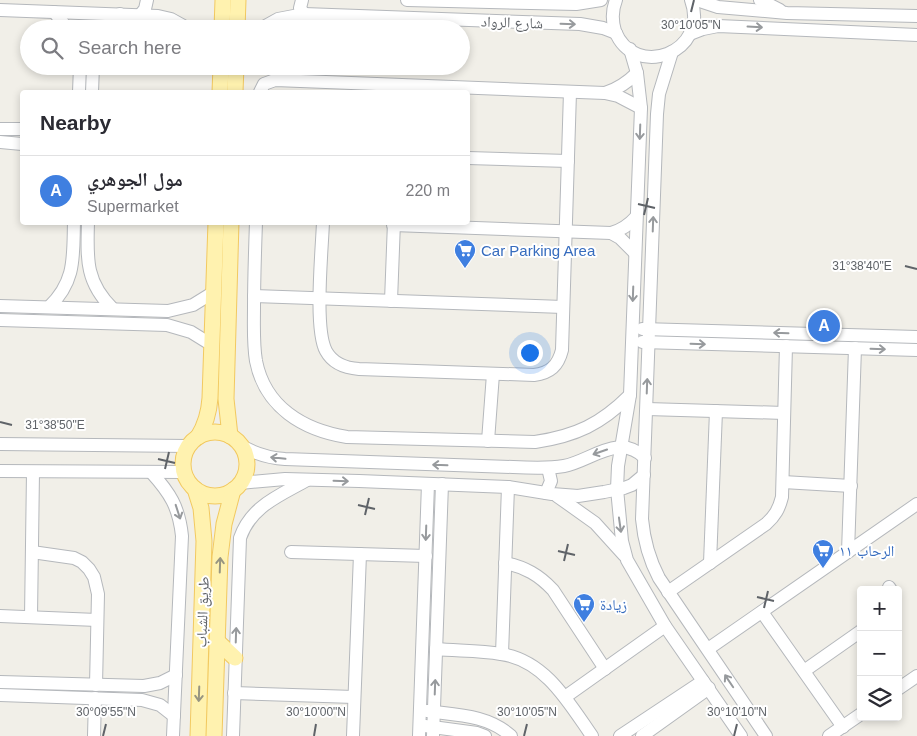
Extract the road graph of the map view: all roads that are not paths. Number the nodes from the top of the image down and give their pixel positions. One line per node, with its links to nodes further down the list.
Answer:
1 (146, 0): 17 (street)
2 (223, 0): 23 (main road)
3 (238, 0): 24 (main road)
4 (302, 0): 18 (street)
5 (407, 0): 11 (street, شارع الرواد)
6 (601, 0): 11 (street, شارع الرواد)
7 (616, 0): 28 (street)
8 (691, 0): 29 (street)
9 (697, 0): 15 (street)
10 (760, 0): 15 (street)
11 (525, 2)
12 (39, 6): 13 (street); 14 (street)
13 (0, 10)
14 (54, 12): 16 (street); 20 (street)
15 (787, 13): 19 (street)
16 (120, 14): 17 (street); 21 (street)
17 (140, 14): 22 (street)
18 (304, 14): 25 (street, شارع الرواد); 26 (street, شارع الرواد, one-way to 26)
19 (917, 16)
20 (61, 20)
21 (115, 20)
22 (173, 20)
23 (222, 20)
24 (237, 20)
25 (276, 20)
26 (470, 20)
27 (470, 20): 28 (street, شارع الرواد, one-way to 28)
28 (616, 33): 31 (street)
29 (690, 34): 30 (street, one-way to 30); 32 (street)
30 (917, 35)
31 (630, 50): 32 (street); 33 (street)
32 (672, 52): 81 (street, one-way to 32)
33 (637, 73): 47 (street); 48 (street)
34 (80, 75): 39 (street)
35 (93, 75): 40 (street)
36 (221, 75): 41 (main road)
37 (236, 75): 42 (main road)
38 (398, 89): 43 (street); 44 (street)
39 (79, 90)
40 (92, 90)
41 (220, 90)
42 (235, 90)
43 (261, 90)
44 (455, 90)
45 (470, 90): 46 (street)
46 (570, 92): 47 (street); 54 (street)
47 (605, 93): 48 (street)
48 (641, 108): 55 (street, one-way to 55)
49 (0, 128): 50 (street)
50 (20, 129)
51 (0, 142): 52 (street)
52 (20, 144)
53 (470, 158): 54 (street)
54 (568, 161): 64 (street)
55 (636, 217): 65 (street); 66 (street)
56 (74, 225): 67 (street)
57 (88, 225): 68 (street)
58 (216, 225): 69 (main road)
59 (231, 225): 94 (main road)
60 (256, 225): 70 (street)
61 (323, 225): 71 (street)
62 (394, 225): 72 (street)
63 (416, 225): 64 (street)
64 (566, 232): 65 (street); 74 (street)
65 (611, 234): 66 (street)
66 (635, 253): 80 (street, one-way to 80)
67 (73, 262): 68 (street); 75 (street)
68 (88, 262): 76 (street)
69 (214, 292): 77 (street); 85 (main road)
70 (254, 296): 71 (street); 96 (street)
71 (320, 298): 72 (street); 89 (street)
72 (391, 301): 74 (street)
73 (0, 306): 75 (street)
74 (563, 306): 89 (street)
75 (49, 307): 76 (street)
76 (113, 309): 77 (street)
77 (158, 311): 79 (street)
78 (0, 320): 79 (street)
79 (157, 324): 85 (street)
80 (632, 328): 81 (street); 83 (street)
81 (650, 329): 82 (street, one-way to 81); 84 (street)
82 (917, 337)
83 (632, 342): 84 (street); 90 (street)
84 (649, 343): 86 (street, one-way to 86); 91 (street, one-way to 84)
85 (212, 345): 95 (main road)
86 (786, 346): 87 (street); 93 (street)
87 (855, 348): 88 (street, one-way to 88); 110 (street)
88 (917, 350)
89 (492, 374): 96 (street)
90 (630, 395): 96 (street); 98 (street)
91 (646, 409): 92 (street); 99 (street)
92 (716, 411): 93 (street); 124 (street)
93 (784, 414): 107 (street)
94 (235, 440): 95 (main road); 100 (street, one-way to 94); 111 (main road)
95 (193, 441): 97 (street); 104 (main road)
96 (488, 441)
97 (0, 444)
98 (621, 448): 99 (street); 100 (street, one-way to 100); 114 (street)
99 (645, 458): 105 (street)
100 (548, 468): 115 (street)
101 (0, 471): 102 (street)
102 (33, 472): 103 (street); 117 (street)
103 (151, 472): 104 (street); 139 (street, one-way to 139)
104 (184, 472): 113 (main road)
105 (644, 475): 114 (street); 125 (street)
106 (307, 479): 108 (street, one-way to 108); 111 (street); 136 (street, one-way to 106)
107 (783, 482): 110 (street); 124 (street)
108 (428, 484): 109 (street); 121 (street, one-way to 121)
109 (442, 484): 112 (street); 133 (street)
110 (851, 486): 119 (street)
111 (236, 487): 113 (main road); 132 (main road, طريق الشباب, one-way to 111)
112 (508, 487): 115 (street); 123 (street)
113 (195, 489): 159 (main road, طريق الشباب, one-way to 159)
114 (617, 489): 115 (street); 122 (street, one-way to 122)
115 (549, 493): 122 (street)
116 (917, 504): 119 (street)
117 (32, 552): 128 (street); 129 (street)
118 (291, 552): 120 (street)
119 (848, 552): 126 (street)
120 (360, 554): 121 (street); 147 (street)
121 (426, 556): 150 (street)
122 (627, 560): 130 (street)
123 (505, 563): 135 (street); 137 (street)
124 (710, 563): 125 (street)
125 (668, 592): 134 (street)
126 (762, 612): 134 (street); 138 (street)
127 (0, 616): 128 (street)
128 (31, 617): 129 (street)
129 (97, 620): 143 (street)
130 (665, 626): 137 (street); 142 (street)
131 (857, 634): 138 (street)
132 (217, 641): 136 (main road); 160 (main road, طريق الشباب)
133 (436, 649): 135 (street); 151 (street, one-way to 133)
134 (708, 650): 169 (street, one-way to 134)
135 (502, 654): 148 (street)
136 (235, 658): 145 (street)
137 (605, 669): 148 (street)
138 (804, 672): 154 (street)
139 (176, 675): 143 (street); 152 (street)
140 (917, 676): 144 (street)
141 (0, 682): 143 (street)
142 (706, 684): 166 (street); 167 (street); 168 (street)
143 (96, 685)
144 (902, 686)
145 (234, 694): 147 (street); 161 (street)
146 (0, 695): 149 (street)
147 (354, 696): 162 (street)
148 (565, 697): 165 (street)
149 (95, 698): 152 (street); 157 (street)
150 (420, 710): 151 (street); 155 (street)
151 (434, 712): 156 (street); 164 (street)
152 (174, 716): 158 (street)
153 (857, 717): 154 (street)
154 (842, 727): 170 (street)
155 (420, 731): 156 (street)
156 (433, 732): 163 (street)
157 (94, 736)
158 (173, 736)
159 (198, 736)
160 (214, 736)
161 (233, 736)
162 (353, 736)
163 (484, 736)
164 (511, 736)
165 (592, 736)
166 (620, 736)
167 (642, 736)
168 (741, 736)
169 (766, 736)
170 (829, 736)

